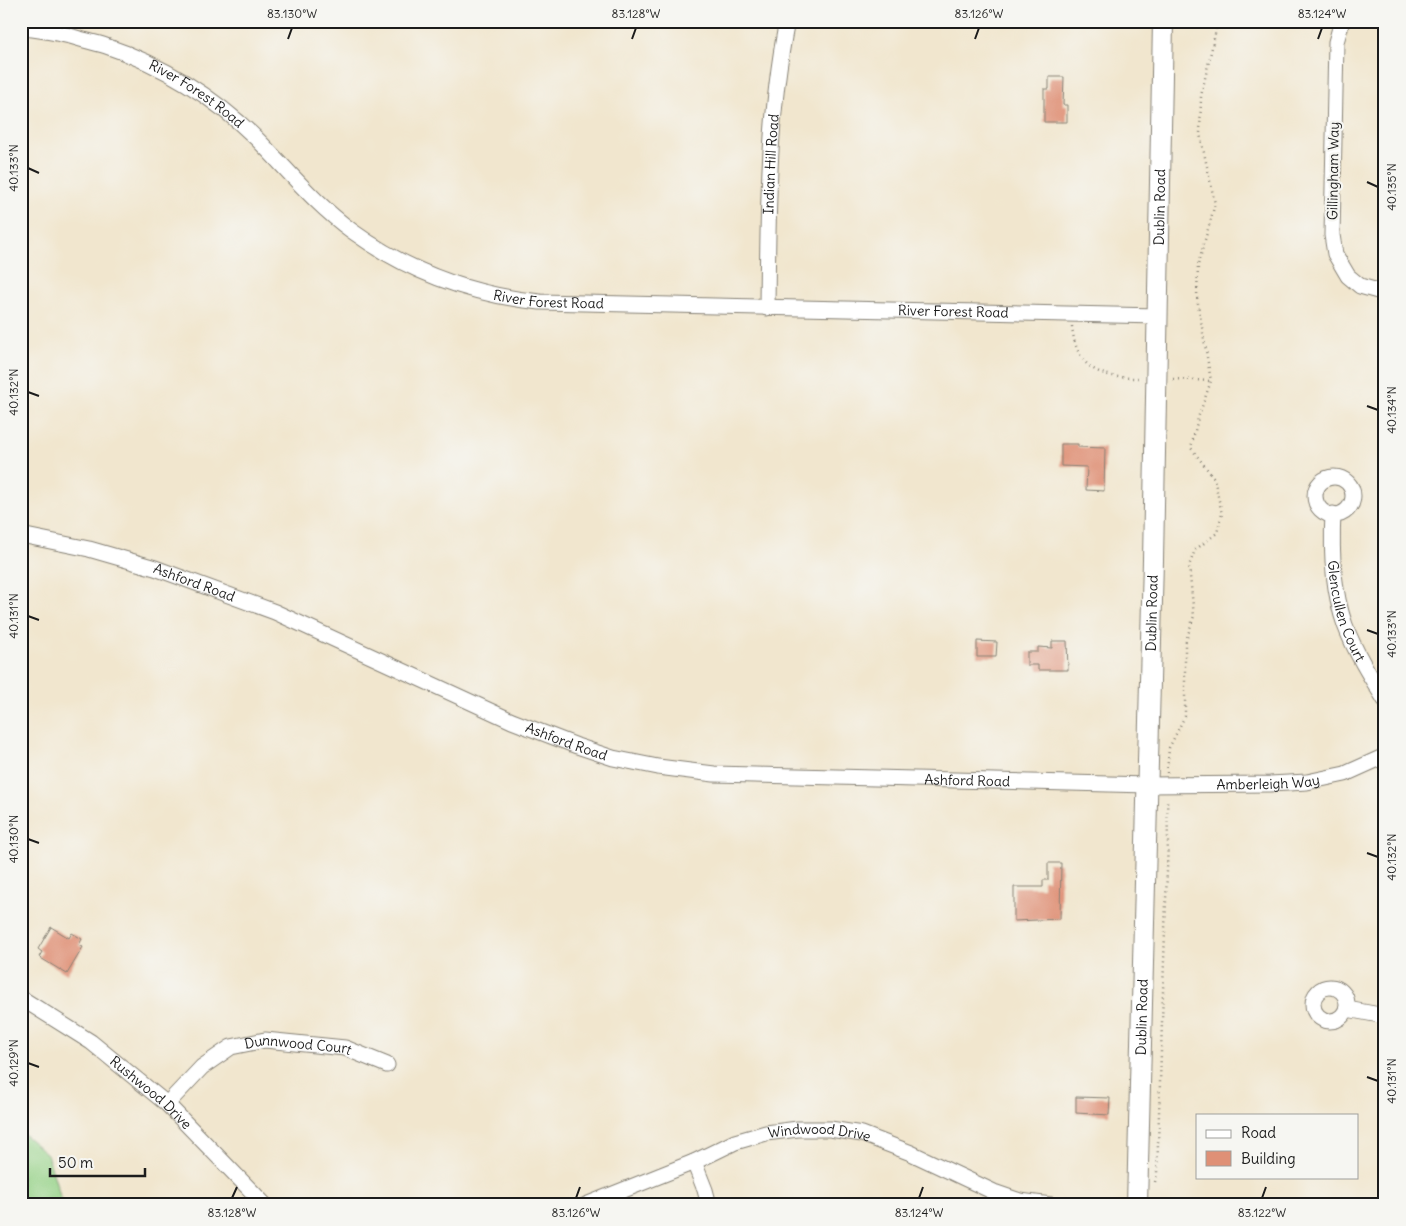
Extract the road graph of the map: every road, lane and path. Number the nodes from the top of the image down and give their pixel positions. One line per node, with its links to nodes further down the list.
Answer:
1 (787, 21): 7 (street, Indian Hill Road)
2 (1164, 21): 9 (main road, Dublin Road)
3 (1218, 21): 12 (path)
4 (1342, 21): 6 (street, Gillingham Way)
5 (21, 28): 7 (street, River Forest Road)
6 (1385, 293)
7 (767, 308): 8 (street, River Forest Road)
8 (1071, 315): 9 (street, River Forest Road); 10 (path)
9 (1158, 316): 17 (main road, Dublin Road)
10 (1138, 378)
11 (1173, 379): 12 (path)
12 (1211, 381): 17 (path)
13 (1333, 514): 15 (street, Glencullen Court)
14 (21, 535): 17 (street, Ashford Road)
15 (1385, 700)
16 (1385, 756): 17 (street, Amberleigh Way)
17 (1157, 785): 24 (path); 29 (main road, Dublin Road)
18 (21, 998): 22 (street, Rushwood Drive)
19 (1347, 1009): 20 (street)
20 (1385, 1016)
21 (387, 1064): 22 (street, Dunnwood Court)
22 (167, 1104): 25 (street, Rushwood Drive)
23 (694, 1162): 26 (street, Windwood Drive); 27 (street); 28 (street, Windwood Drive)
24 (1154, 1187)
25 (265, 1205)
26 (586, 1205)
27 (709, 1205)
28 (1051, 1205)
29 (1137, 1205)

